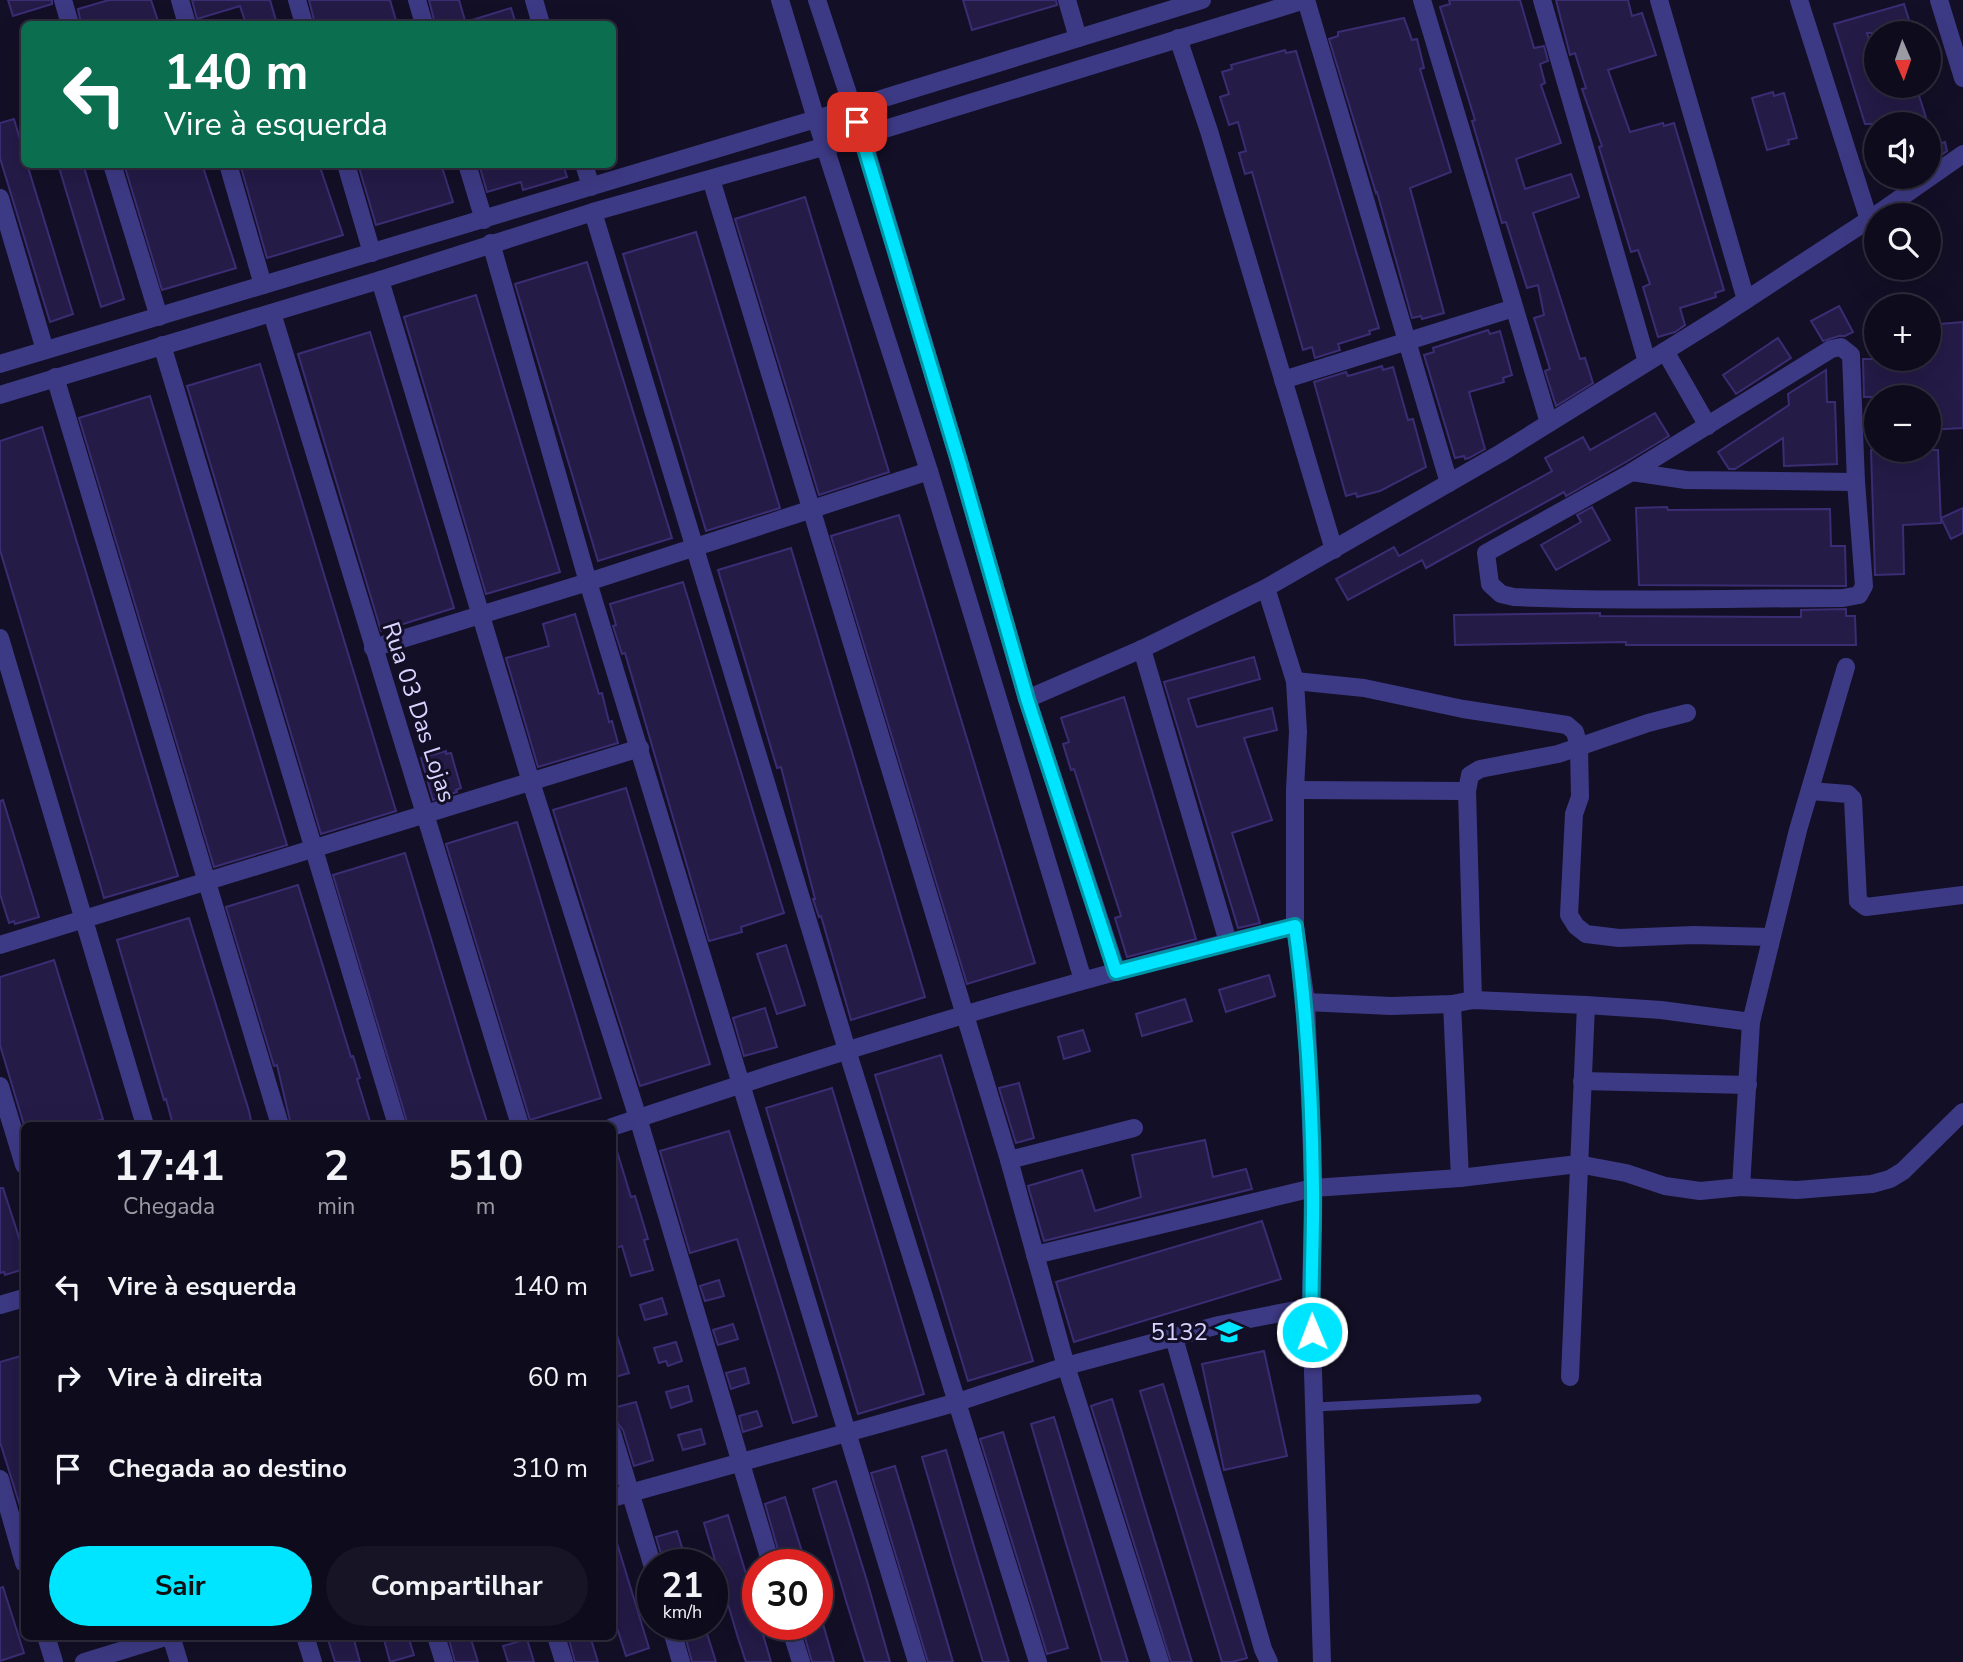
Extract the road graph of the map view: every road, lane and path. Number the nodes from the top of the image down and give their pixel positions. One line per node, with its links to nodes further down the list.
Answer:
1 (62, 0): 17 (street)
2 (180, 0): 18 (street)
3 (297, 0): 19 (street)
4 (417, 0): 20 (street)
5 (534, 0): 21 (street)
6 (780, 0): 26 (street)
7 (817, 0): 25 (street)
8 (1067, 0): 22 (street)
9 (1202, 0): 16 (street)
10 (1306, 0): 23 (street); 51 (street)
11 (1422, 0): 48 (street)
12 (1542, 0): 55 (street)
13 (1658, 0): 47 (street)
14 (1799, 0): 38 (street)
15 (1939, 0): 24 (street)
16 (1183, 3): 22 (street)
17 (69, 21)
18 (186, 21)
19 (303, 21)
20 (423, 21)
21 (540, 21)
22 (1078, 38): 25 (street)
23 (1178, 38): 27 (street); 58 (street)
24 (1963, 78)
25 (852, 108): 26 (street); 27 (street)
26 (816, 119): 28 (street); 36 (street)
27 (862, 136): 28 (street); 77 (street)
28 (824, 147): 35 (street); 62 (street)
29 (1963, 154): 39 (street)
30 (114, 168): 50 (street)
31 (229, 168): 46 (street)
32 (347, 168): 44 (street)
33 (468, 168): 41 (street)
34 (585, 168): 36 (street)
35 (711, 179): 40 (street); 66 (street)
36 (591, 187): 41 (street)
37 (0, 198): 53 (street)
38 (1869, 203)
39 (1894, 203)
40 (593, 212): 43 (street); 67 (street)
41 (484, 220): 44 (street)
42 (1864, 223): 47 (street)
43 (491, 243): 45 (street); 69 (street)
44 (372, 253): 46 (street)
45 (380, 279): 49 (street); 71 (street)
46 (263, 285): 50 (street)
47 (1746, 300): 54 (street)
48 (1514, 308): 51 (street); 60 (street)
49 (272, 313): 52 (street); 73 (street, Rua 03 Das Lojas)
50 (159, 317): 53 (street)
51 (1407, 342): 58 (street); 65 (street)
52 (162, 345): 57 (street); 86 (street)
53 (45, 350): 56 (street)
54 (1665, 351): 55 (street); 61 (street)
55 (1647, 362): 60 (street)
56 (0, 364)
57 (55, 377): 59 (street); 87 (street)
58 (1283, 380): 68 (street)
59 (0, 395)
60 (1549, 424): 65 (street)
61 (1708, 426): 63 (street); 64 (street)
62 (929, 471): 66 (street); 95 (street)
63 (1632, 471): 64 (street); 64 (street)
64 (1856, 482)
65 (1449, 483): 68 (street)
66 (811, 509): 67 (street); 100 (street)
67 (695, 547): 69 (street); 102 (street)
68 (1334, 550): 70 (street)
69 (588, 582): 71 (street); 80 (street)
70 (1266, 589): 74 (street); 76 (street)
71 (481, 615): 73 (street); 81 (street)
72 (0, 638): 89 (street)
73 (373, 648): 85 (street, Rua 03 Das Lojas)
74 (1142, 649): 77 (street); 92 (street)
75 (1846, 667): 84 (street)
76 (1295, 681): 79 (street); 82 (street)
77 (1027, 699): 94 (street)
78 (1687, 713): 79 (street)
79 (1579, 747): 83 (street); 91 (street)
80 (640, 748): 81 (street); 104 (street)
81 (531, 782): 85 (street); 108 (street)
82 (1295, 790): 83 (street); 90 (street)
83 (1466, 791): 96 (street)
84 (1810, 791): 88 (street); 91 (street)
85 (426, 814): 86 (street); 112 (street, Rua 03 Das Lojas)
86 (313, 849): 87 (street); 111 (street)
87 (206, 882): 89 (street); 110 (street)
88 (1963, 895)
89 (85, 919): 93 (street); 109 (street)
90 (1295, 926): 92 (street); 97 (street)
91 (1770, 937): 101 (street)
92 (1228, 942): 94 (street)
93 (0, 945)
94 (1116, 972): 95 (street)
95 (1083, 980): 100 (street)
96 (1474, 1000): 98 (street); 99 (street)
97 (1306, 1002): 98 (street); 120 (street)
98 (1452, 1004): 118 (street)
99 (1586, 1005): 101 (street); 103 (street)
100 (965, 1013): 102 (street); 116 (street)
101 (1751, 1022): 105 (street)
102 (847, 1050): 104 (street); 129 (street)
103 (1582, 1081): 105 (street); 117 (street)
104 (742, 1084): 108 (street); 131 (street)
105 (1748, 1085): 119 (street)
106 (0, 1086): 115 (street)
107 (1963, 1112): 119 (street)
108 (638, 1118): 113 (street); 133 (street)
109 (144, 1122)
110 (279, 1122)
111 (396, 1122)
112 (519, 1122)
113 (616, 1125)
114 (1135, 1128): 116 (street)
115 (21, 1155)
116 (1009, 1160): 121 (street)
117 (1578, 1164): 118 (street); 119 (street); 127 (street)
118 (1460, 1178): 120 (street)
119 (1741, 1187)
120 (1313, 1188): 121 (street); 124 (street)
121 (1035, 1255): 126 (street)
122 (21, 1299): 123 (street)
123 (0, 1306)
124 (1311, 1307): 125 (street); 130 (street)
125 (1174, 1338): 126 (street); 159 (street)
126 (1066, 1366): 129 (street); 158 (street)
127 (1570, 1377)
128 (1477, 1399): 130 (lane)
129 (958, 1402): 131 (street); 157 (street)
130 (1315, 1406): 160 (street)
131 (846, 1433): 133 (street); 156 (street)
132 (616, 1446): 135 (street)
133 (741, 1462): 135 (street); 138 (street)
134 (0, 1479): 139 (street)
135 (630, 1492): 136 (street); 137 (street)
136 (616, 1497)
137 (647, 1549)
138 (767, 1549)
139 (21, 1552)
140 (47, 1640): 148 (street)
141 (157, 1640): 149 (street)
142 (171, 1640): 150 (street)
143 (306, 1640): 151 (street)
144 (437, 1640): 152 (street)
145 (557, 1640): 153 (street)
146 (675, 1640): 154 (street)
147 (794, 1640): 155 (street)
148 (54, 1662)
149 (84, 1662)
150 (179, 1662)
151 (313, 1662)
152 (444, 1662)
153 (564, 1662)
154 (681, 1662)
155 (801, 1662)
156 (917, 1662)
157 (1038, 1662)
158 (1160, 1662)
159 (1269, 1662)
160 (1322, 1662)

